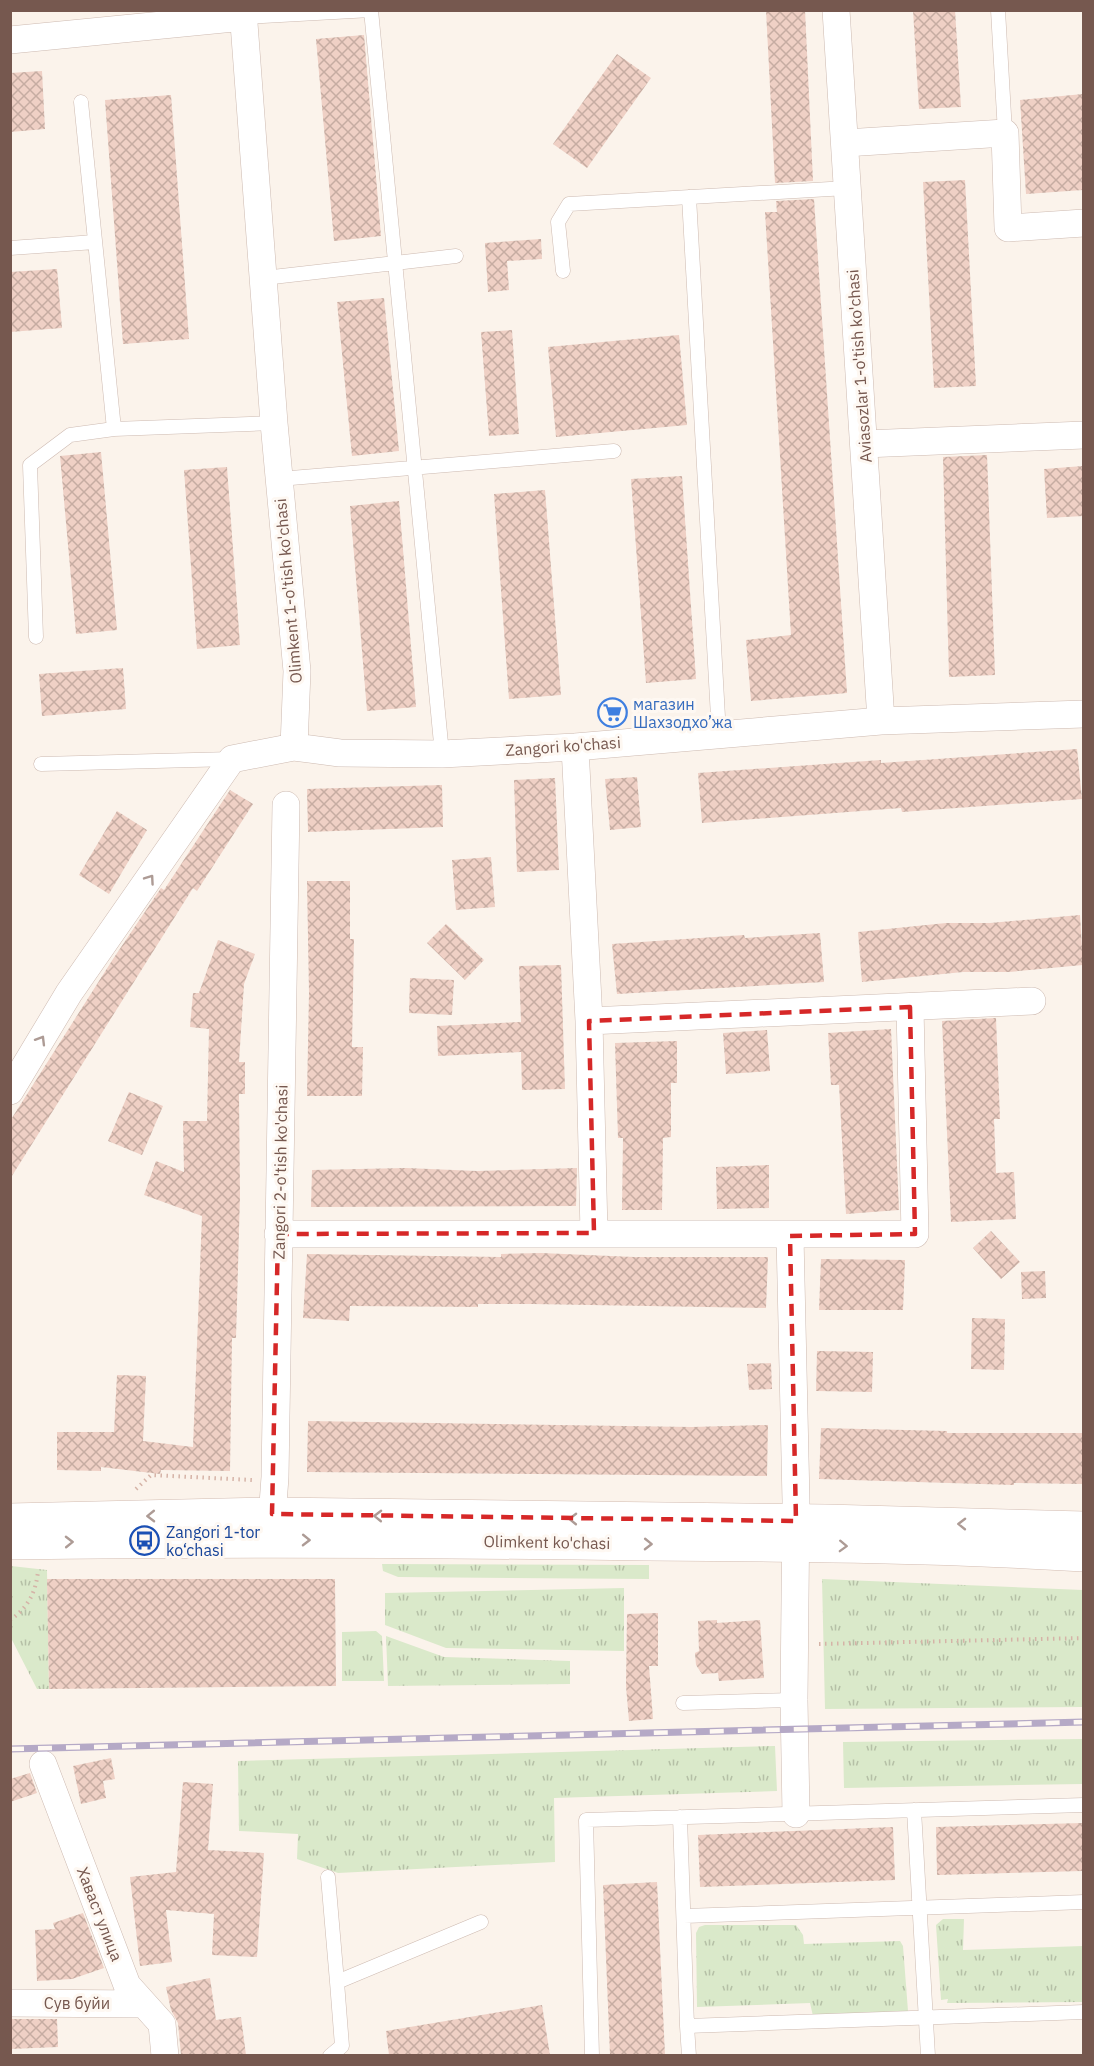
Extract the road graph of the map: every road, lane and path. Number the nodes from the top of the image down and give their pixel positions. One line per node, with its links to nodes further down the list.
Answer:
1 (836, 10): 8 (street, Aviasozlar 1-o'tish ko'chasi)
2 (998, 10): 7 (lane)
3 (371, 11): 4 (lane); 22 (lane)
4 (244, 14): 5 (street); 16 (street, Olimkent 1-o'tish ko'chasi)
5 (10, 40)
6 (81, 102): 12 (lane)
7 (1005, 133): 8 (street); 11 (street)
8 (845, 143): 9 (street, Aviasozlar 1-o'tish ko'chasi)
9 (847, 188): 10 (lane); 20 (street, Aviasozlar 1-o'tish ko'chasi)
10 (689, 197): 15 (lane); 27 (lane)
11 (1083, 223)
12 (95, 243): 13 (lane); 18 (lane)
13 (10, 248)
14 (456, 256): 16 (lane)
15 (563, 271)
16 (264, 278): 17 (street, Olimkent 1-o'tish ko'chasi)
17 (274, 423): 18 (lane); 23 (street, Olimkent 1-o'tish ko'chasi)
18 (114, 429): 24 (lane)
19 (1083, 435): 20 (street)
20 (864, 444): 26 (street, Aviasozlar 1-o'tish ko'chasi)
21 (614, 451): 22 (lane)
22 (414, 468): 23 (lane); 30 (lane)
23 (279, 479): 28 (street, Olimkent 1-o'tish ko'chasi)
24 (36, 637)
25 (1083, 714): 26 (street, Zangori ko'chasi)
26 (881, 721): 27 (street, Zangori ko'chasi)
27 (719, 735): 29 (street, Zangori ko'chasi)
28 (294, 747): 30 (street, Zangori ko'chasi); 31 (street)
29 (575, 747): 30 (street, Zangori ko'chasi); 36 (street)
30 (442, 754)
31 (232, 759): 32 (lane); 37 (street, one-way to 31)
32 (41, 764)
33 (286, 805): 39 (street, Zangori 2-o'tish ko'chasi)
34 (1032, 1001): 35 (street)
35 (910, 1007): 36 (street); 40 (street)
36 (589, 1021): 38 (street)
37 (10, 1091)
38 (594, 1233): 39 (street); 40 (street)
39 (278, 1234): 42 (street, Zangori 2-o'tish ko'chasi)
40 (790, 1236): 44 (street)
41 (10, 1520): 42 (main road, Olimkent ko'chasi, one-way to 41)
42 (271, 1527): 44 (main road, Olimkent ko'chasi); 45 (main road, Olimkent ko'chasi, one-way to 42)
43 (1083, 1528): 44 (main road, Olimkent ko'chasi, one-way to 44)
44 (796, 1533): 46 (main road, Olimkent ko'chasi, one-way to 46); 51 (street)
45 (10, 1543)
46 (1083, 1555)
47 (38, 1564): 48 (path)
48 (10, 1620)
49 (1083, 1638): 50 (path)
50 (819, 1644)
51 (794, 1700): 52 (lane); 56 (street)
52 (683, 1703)
53 (43, 1764): 65 (street, Хаваст улица)
54 (1083, 1805): 55 (lane)
55 (914, 1810): 56 (lane); 60 (lane)
56 (796, 1814): 57 (lane)
57 (680, 1817): 61 (lane); 71 (lane)
58 (328, 1876): 63 (lane)
59 (1083, 1902): 60 (lane)
60 (920, 1908): 61 (lane); 67 (lane)
61 (684, 1916): 68 (lane)
62 (482, 1922): 63 (lane)
63 (337, 1982): 70 (lane)
64 (10, 2003): 65 (street, Сув буйи)
65 (143, 2004): 69 (street, Хаваст улица)
66 (1083, 2012): 67 (lane)
67 (926, 2018): 68 (lane); 73 (lane)
68 (687, 2026): 72 (lane)
69 (165, 2055)
70 (330, 2055)
71 (592, 2055)
72 (689, 2055)
73 (928, 2055)

